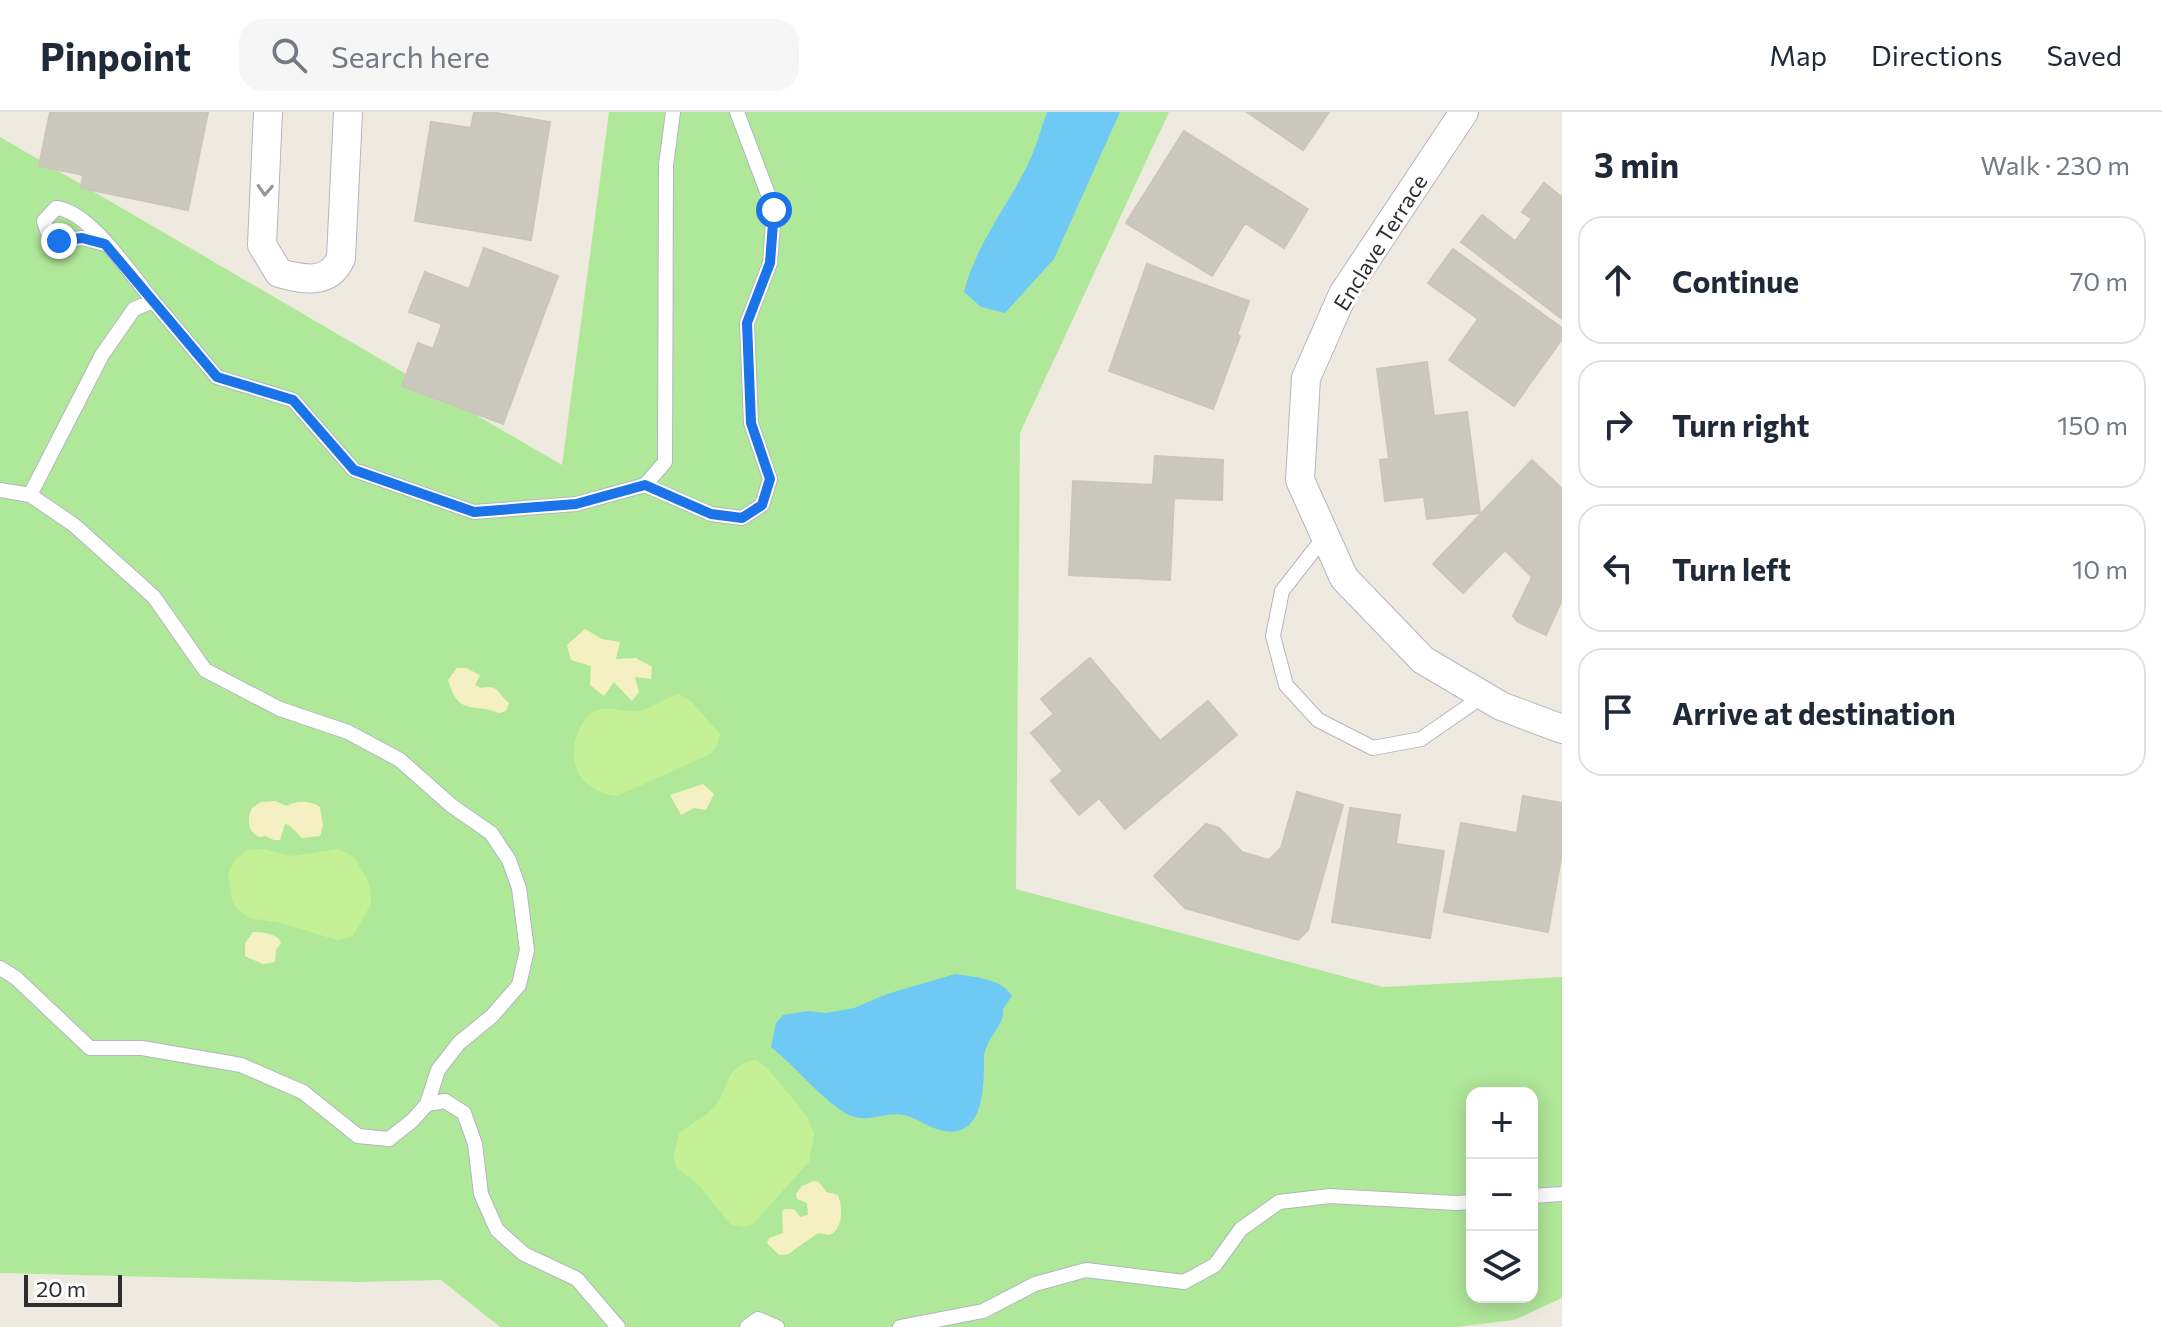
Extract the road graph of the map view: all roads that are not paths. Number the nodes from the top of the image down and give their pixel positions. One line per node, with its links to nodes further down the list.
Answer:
1 (268, 112): 2 (street, one-way to 2)
2 (348, 112)
3 (673, 112): 8 (lane)
4 (737, 112): 8 (lane)
5 (1464, 112): 11 (street, Enclave Terrace)
6 (105, 244): 7 (lane)
7 (153, 301): 8 (lane); 10 (lane)
8 (645, 485)
9 (0, 490): 10 (lane)
10 (30, 495): 15 (lane)
11 (1325, 535): 12 (street, Enclave Terrace); 12 (lane)
12 (1483, 696): 13 (street, Enclave Terrace)
13 (1562, 729)
14 (0, 968): 15 (lane)
15 (427, 1104): 19 (lane)
16 (1562, 1194): 17 (lane)
17 (1538, 1196)
18 (1466, 1202): 22 (lane)
19 (618, 1327)
20 (747, 1327): 21 (lane)
21 (777, 1327)
22 (900, 1327)

